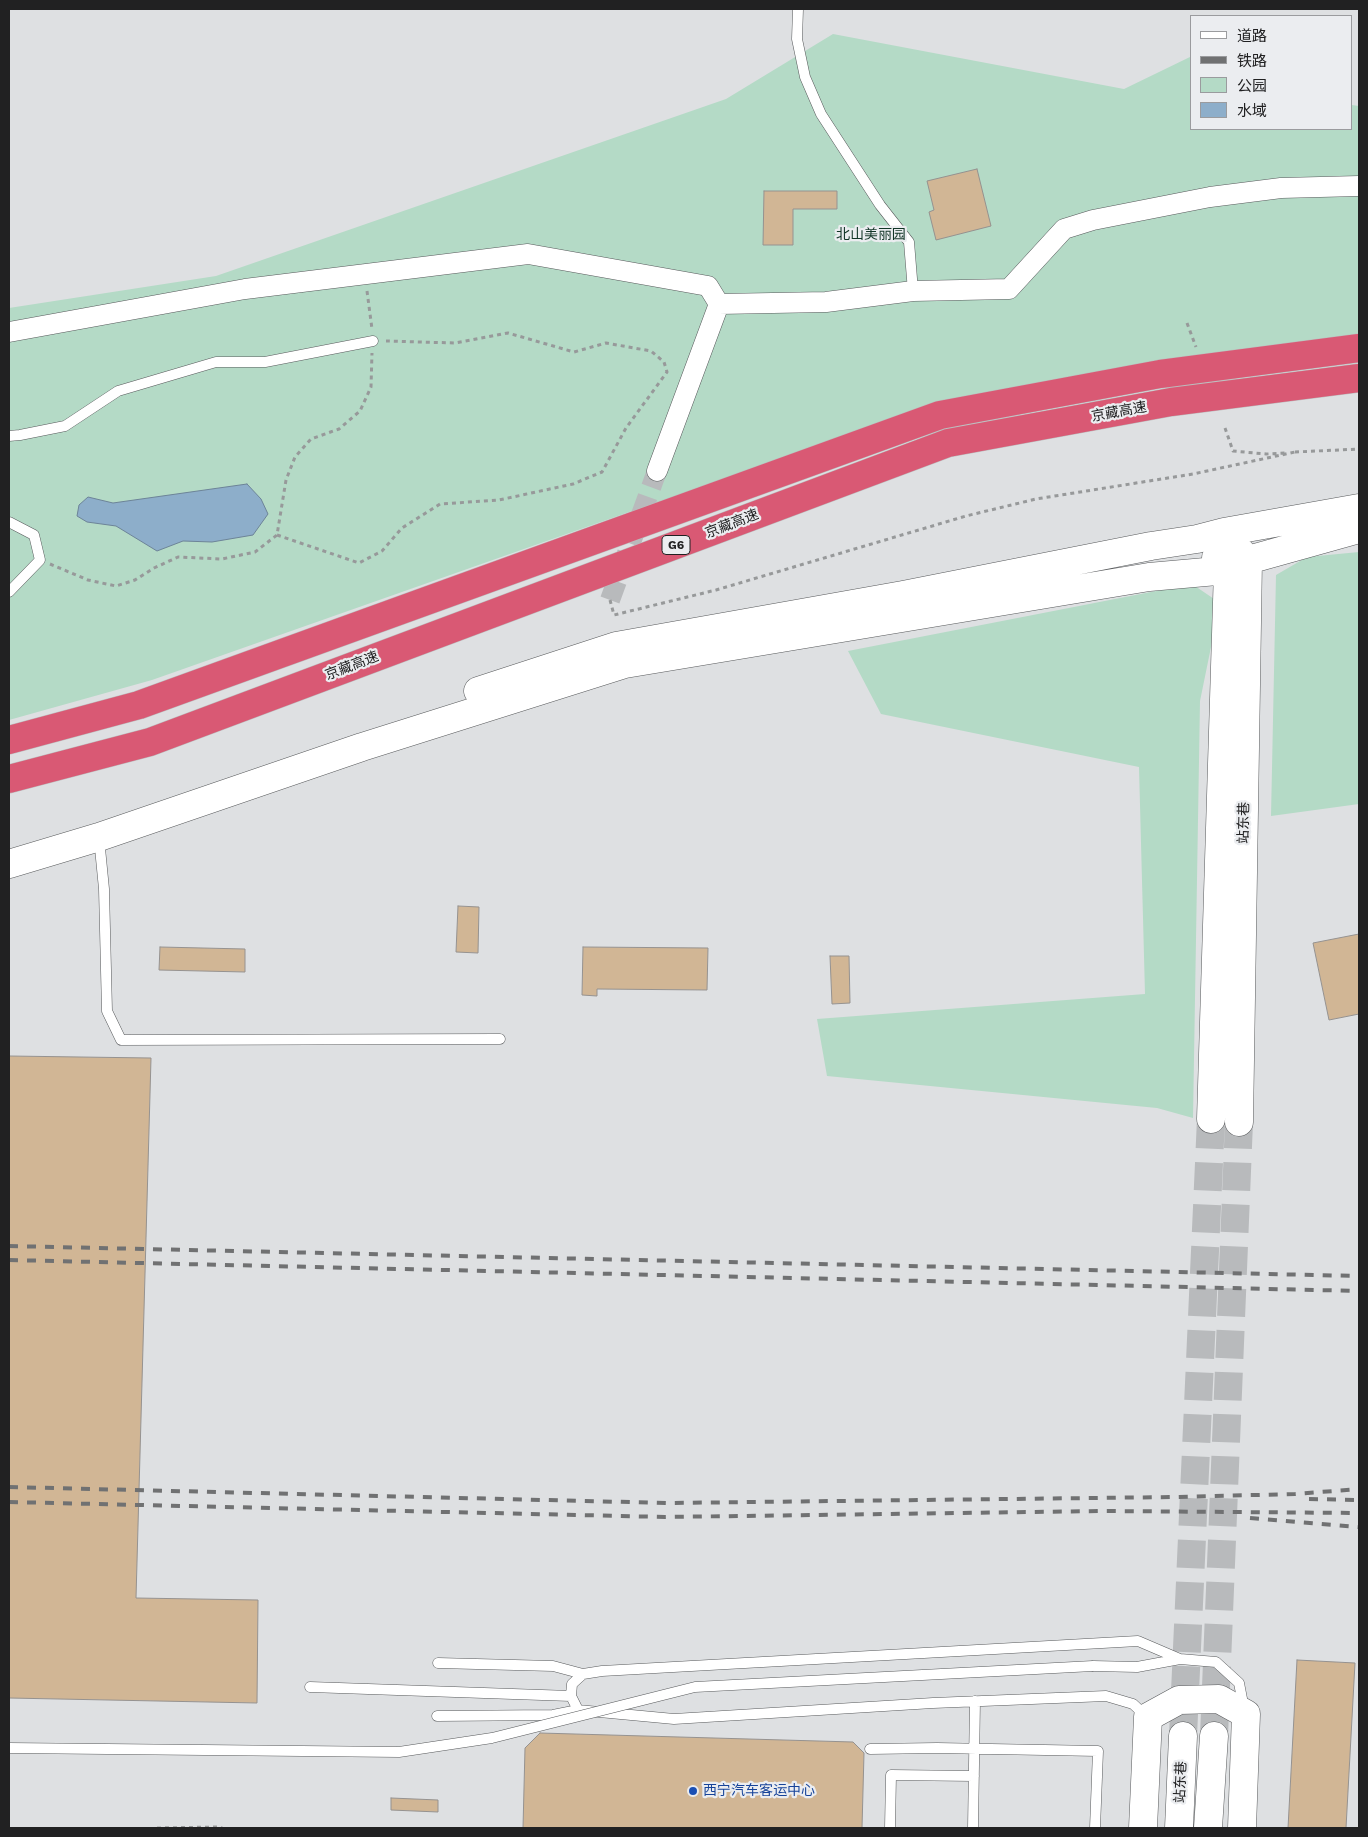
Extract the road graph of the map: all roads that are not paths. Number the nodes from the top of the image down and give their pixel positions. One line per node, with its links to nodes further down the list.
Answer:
1 (798, 9): 3 (lane)
2 (1359, 186): 3 (street)
3 (913, 291): 4 (street)
4 (719, 304): 5 (street); 10 (street)
5 (9, 332)
6 (373, 341): 9 (lane)
7 (1359, 348): 18 (highway, G6)
8 (1359, 378): 19 (highway, 京藏高速 / G6)
9 (9, 436)
10 (658, 471)
11 (1359, 508): 14 (main road)
12 (9, 522): 17 (lane)
13 (1359, 529): 16 (main road)
14 (1224, 532): 15 (main road); 16 (main road)
15 (1197, 539): 16 (main road); 21 (main road)
16 (1238, 565): 20 (main road); 24 (main road, 站东巷); 25 (main road, 站东巷)
17 (9, 592)
18 (9, 740)
19 (9, 779)
20 (99, 836): 22 (main road); 23 (lane)
21 (9, 846)
22 (9, 864)
23 (500, 1039)
24 (1211, 1119)
25 (1239, 1122)
26 (1180, 1659): 28 (lane); 33 (lane); 38 (lane, bridge)
27 (438, 1663): 28 (lane)
28 (583, 1674): 30 (lane)
29 (310, 1687): 30 (lane)
30 (571, 1696): 32 (lane)
31 (976, 1701): 32 (lane); 35 (lane); 40 (lane)
32 (578, 1710): 34 (lane)
33 (1246, 1714): 35 (main road); 48 (main road)
34 (437, 1716)
35 (1148, 1717): 45 (main road)
36 (1183, 1736): 46 (main road, 站东巷)
37 (1214, 1736): 47 (main road)
38 (9, 1748)
39 (870, 1749): 40 (lane)
40 (974, 1750): 41 (lane); 44 (lane)
41 (974, 1776): 42 (lane); 43 (lane)
42 (890, 1828)
43 (972, 1828)
44 (1095, 1828)
45 (1143, 1828)
46 (1179, 1828)
47 (1208, 1828)
48 (1242, 1828)

